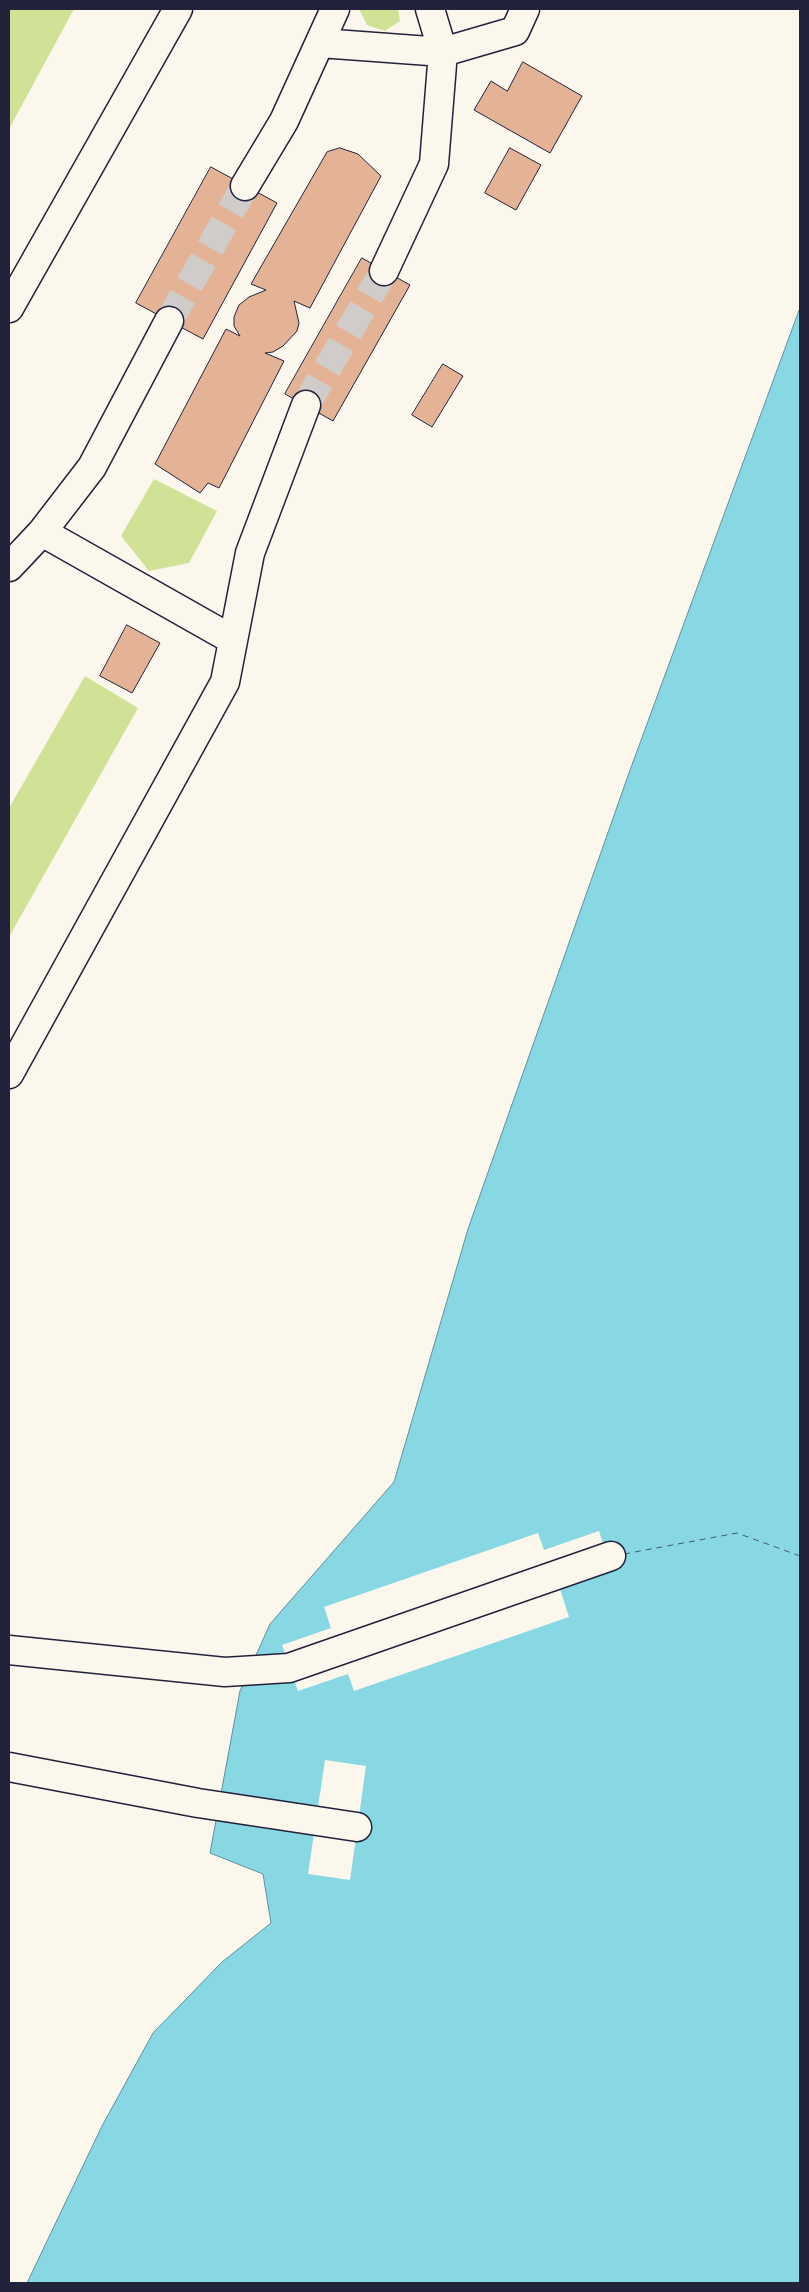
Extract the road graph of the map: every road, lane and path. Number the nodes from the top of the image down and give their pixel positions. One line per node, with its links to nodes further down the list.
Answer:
1 (178, 9): 9 (street)
2 (335, 9): 5 (street)
3 (430, 9): 6 (street)
4 (526, 9): 6 (street)
5 (320, 43): 6 (street); 7 (street)
6 (443, 52): 8 (street)
7 (245, 186)
8 (384, 271)
9 (9, 308)
10 (169, 321): 12 (street)
11 (306, 405): 14 (street)
12 (42, 532): 13 (street); 14 (street)
13 (9, 567)
14 (233, 640): 15 (street)
15 (9, 1074)
16 (611, 1556): 17 (street)
17 (9, 1650)
18 (9, 1767): 19 (street)
19 (357, 1827)

